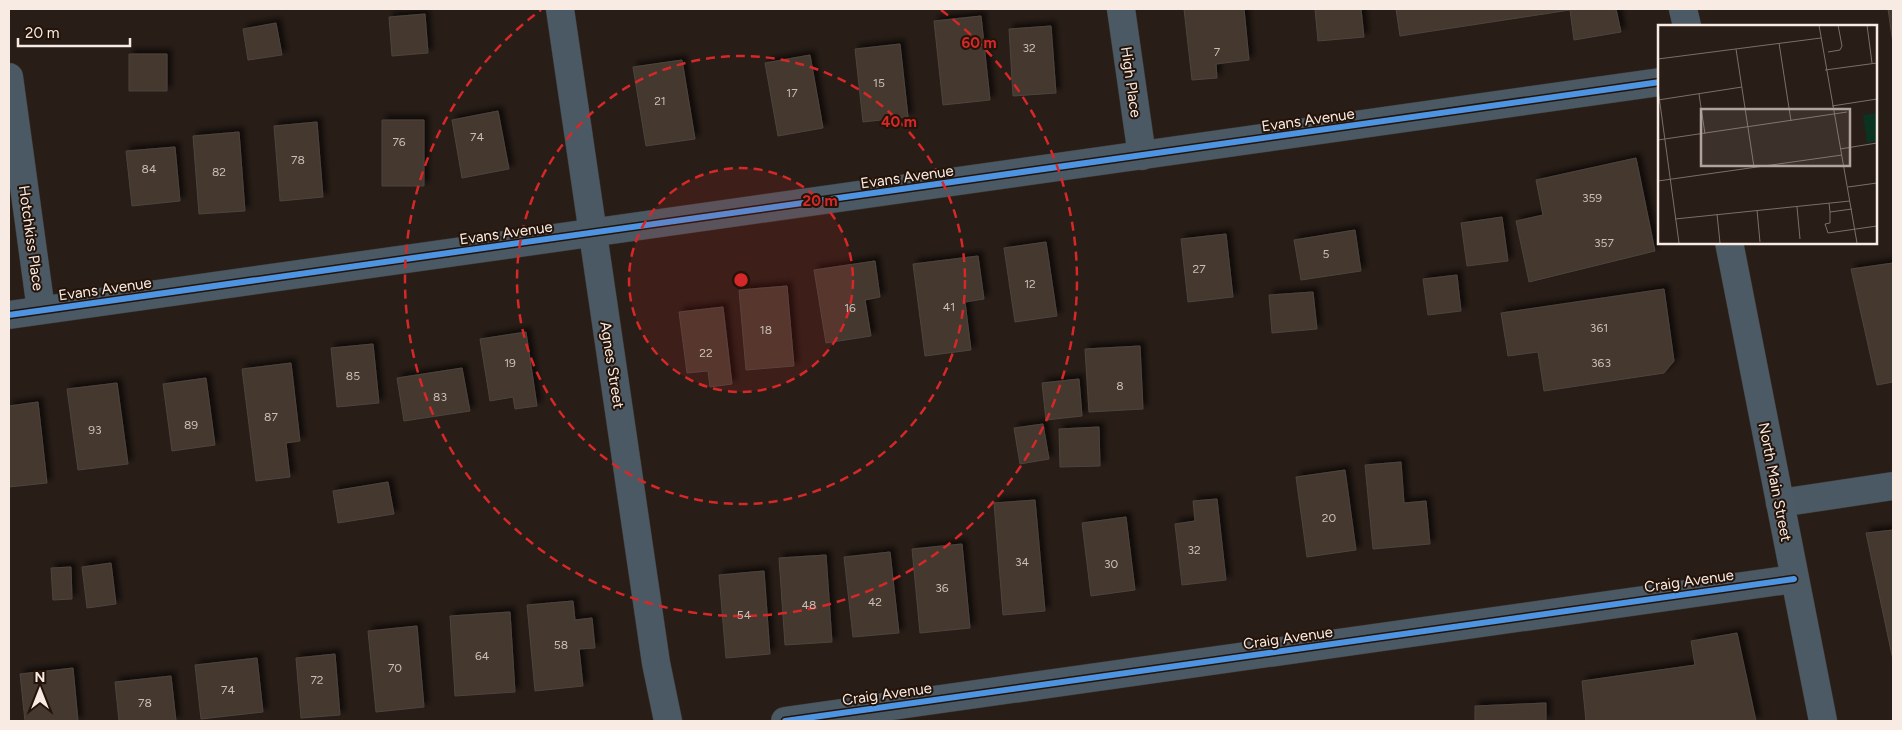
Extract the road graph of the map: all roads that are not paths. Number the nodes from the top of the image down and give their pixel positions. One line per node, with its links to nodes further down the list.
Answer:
1 (560, 9): 8 (street, Agnes Street)
2 (1121, 9): 7 (street, High Place)
3 (1683, 9): 4 (main road)
4 (1687, 25)
5 (9, 77): 10 (street, Hotchkiss Place)
6 (1658, 82): 7 (street, Evans Avenue)
7 (1142, 156): 8 (street, Evans Avenue)
8 (592, 234): 10 (street, Evans Avenue); 15 (street, Agnes Street)
9 (1729, 244): 13 (main road, North Main Street)
10 (41, 310): 11 (street, Evans Avenue)
11 (9, 315)
12 (1893, 486): 13 (street)
13 (1780, 503): 14 (main road, North Main Street)
14 (1794, 579): 16 (street, Craig Avenue); 17 (main road, North Main Street)
15 (668, 721)
16 (785, 721)
17 (1823, 721)

